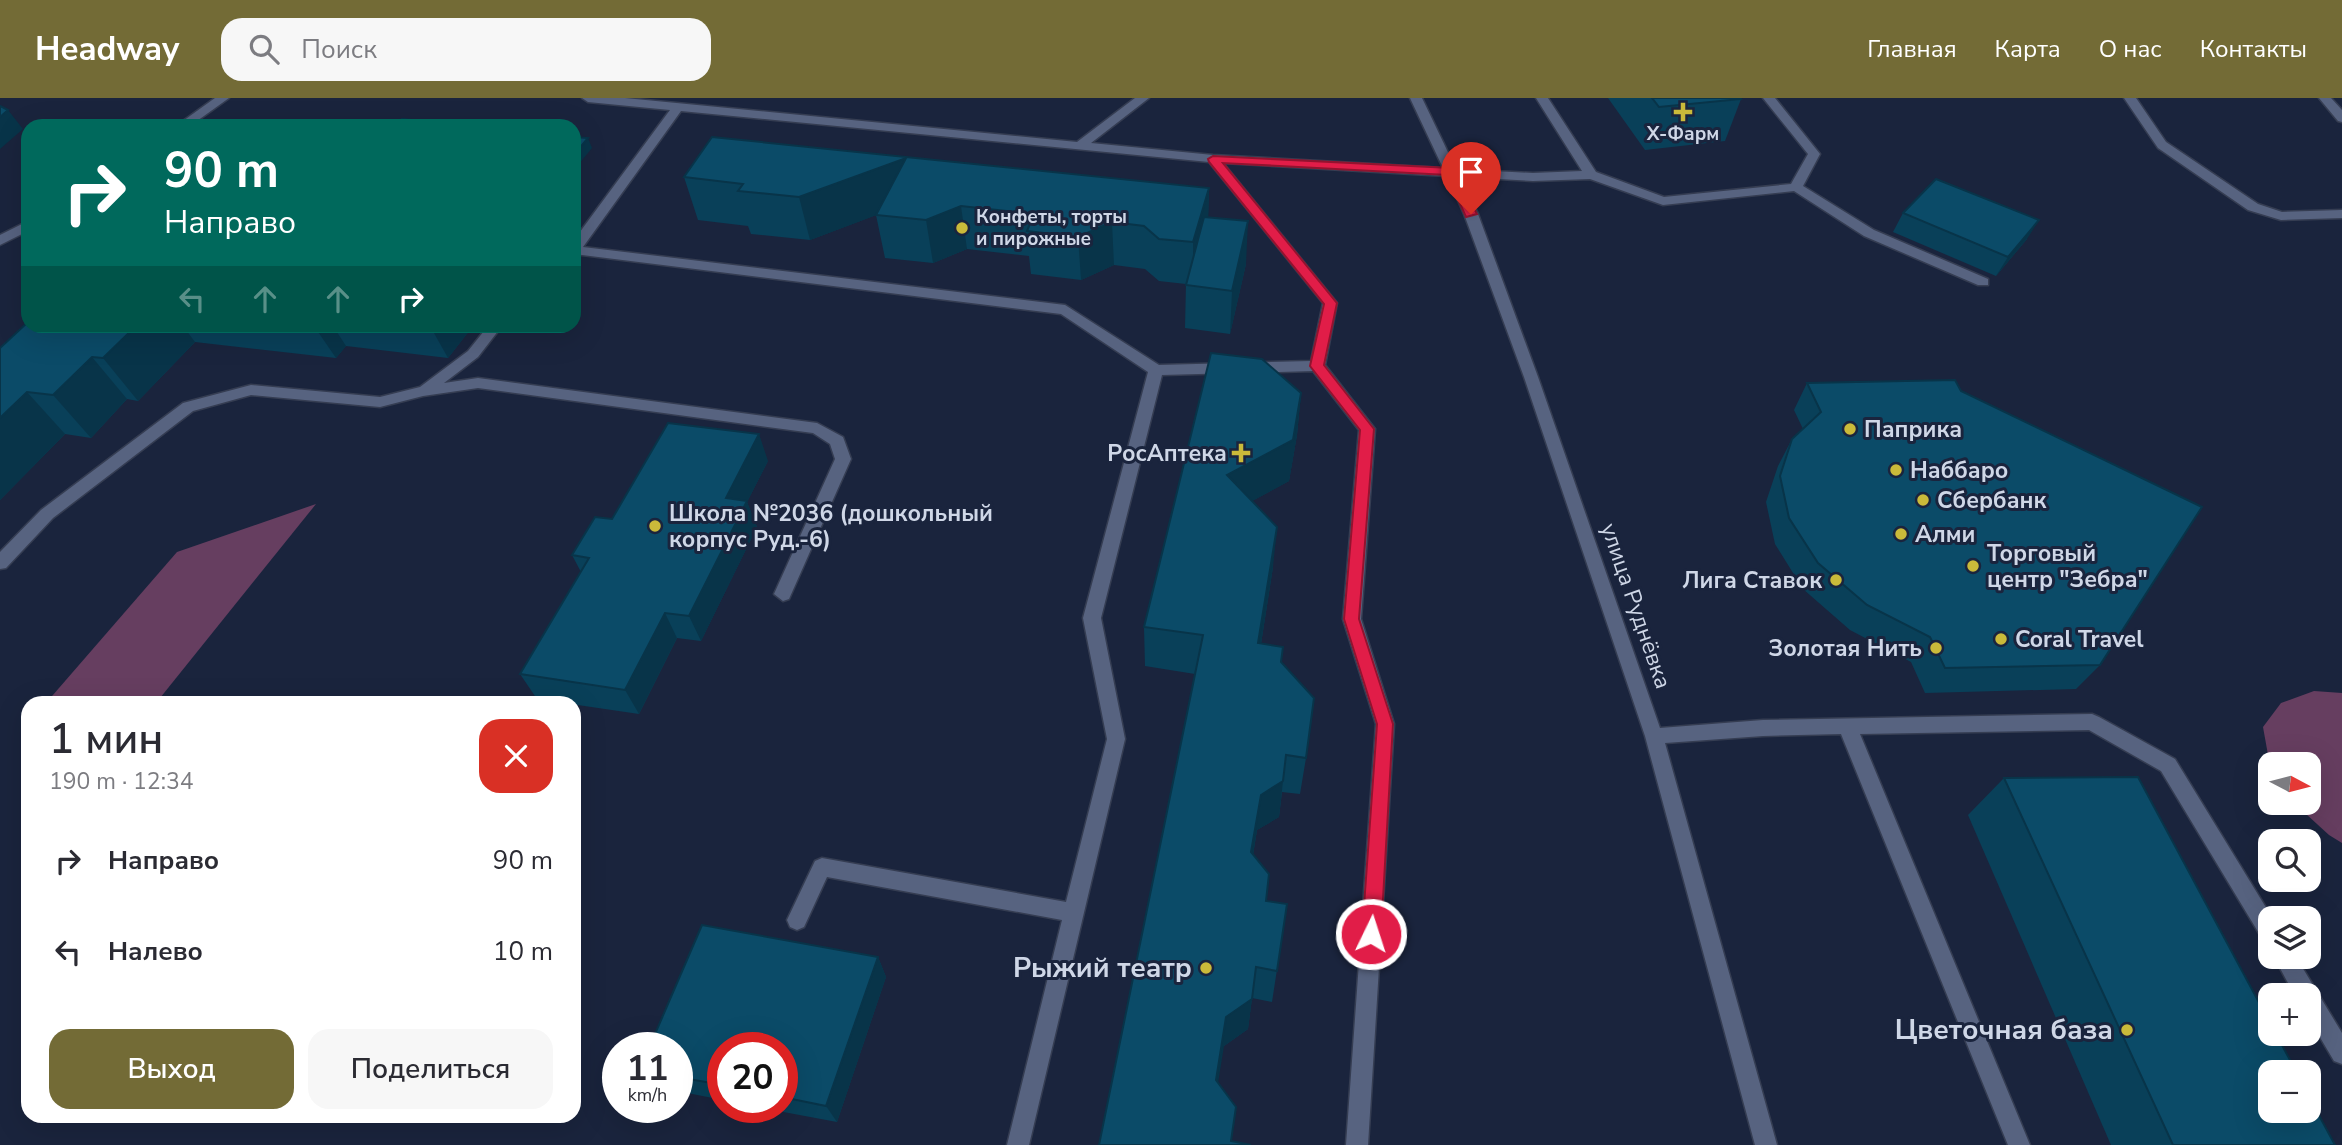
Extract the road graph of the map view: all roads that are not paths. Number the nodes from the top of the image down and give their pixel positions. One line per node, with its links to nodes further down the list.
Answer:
1 (223, 98): 11 (street)
2 (587, 98): 9 (street)
3 (1143, 98): 12 (street)
4 (1416, 98): 14 (street, улица Руднёвка)
5 (1542, 98): 15 (street)
6 (1769, 98): 16 (street)
7 (2130, 98): 17 (street)
8 (2325, 98): 10 (street)
9 (678, 107): 12 (street); 19 (street)
10 (2342, 118)
11 (193, 119)
12 (1080, 146): 13 (street)
13 (1213, 159): 14 (street); 24 (street)
14 (1451, 172): 15 (street); 30 (street, улица Руднёвка)
15 (1591, 175): 16 (street)
16 (1796, 187): 22 (street)
17 (2342, 214)
18 (21, 229): 20 (street)
19 (581, 240)
20 (0, 241)
21 (581, 251): 25 (street)
22 (1983, 282)
23 (490, 333): 26 (street)
24 (1317, 366): 25 (street); 37 (street)
25 (1156, 370): 31 (street)
26 (423, 391): 27 (street); 28 (street)
27 (0, 563)
28 (783, 594)
29 (1847, 726): 30 (street); 32 (street); 39 (street)
30 (1654, 736): 38 (street, улица Руднёвка)
31 (1074, 913): 33 (street); 36 (street)
32 (2258, 913)
33 (797, 920)
34 (2321, 1018): 35 (street)
35 (2342, 1053)
36 (1018, 1145)
37 (1357, 1145)
38 (1766, 1145)
39 (2019, 1145)

